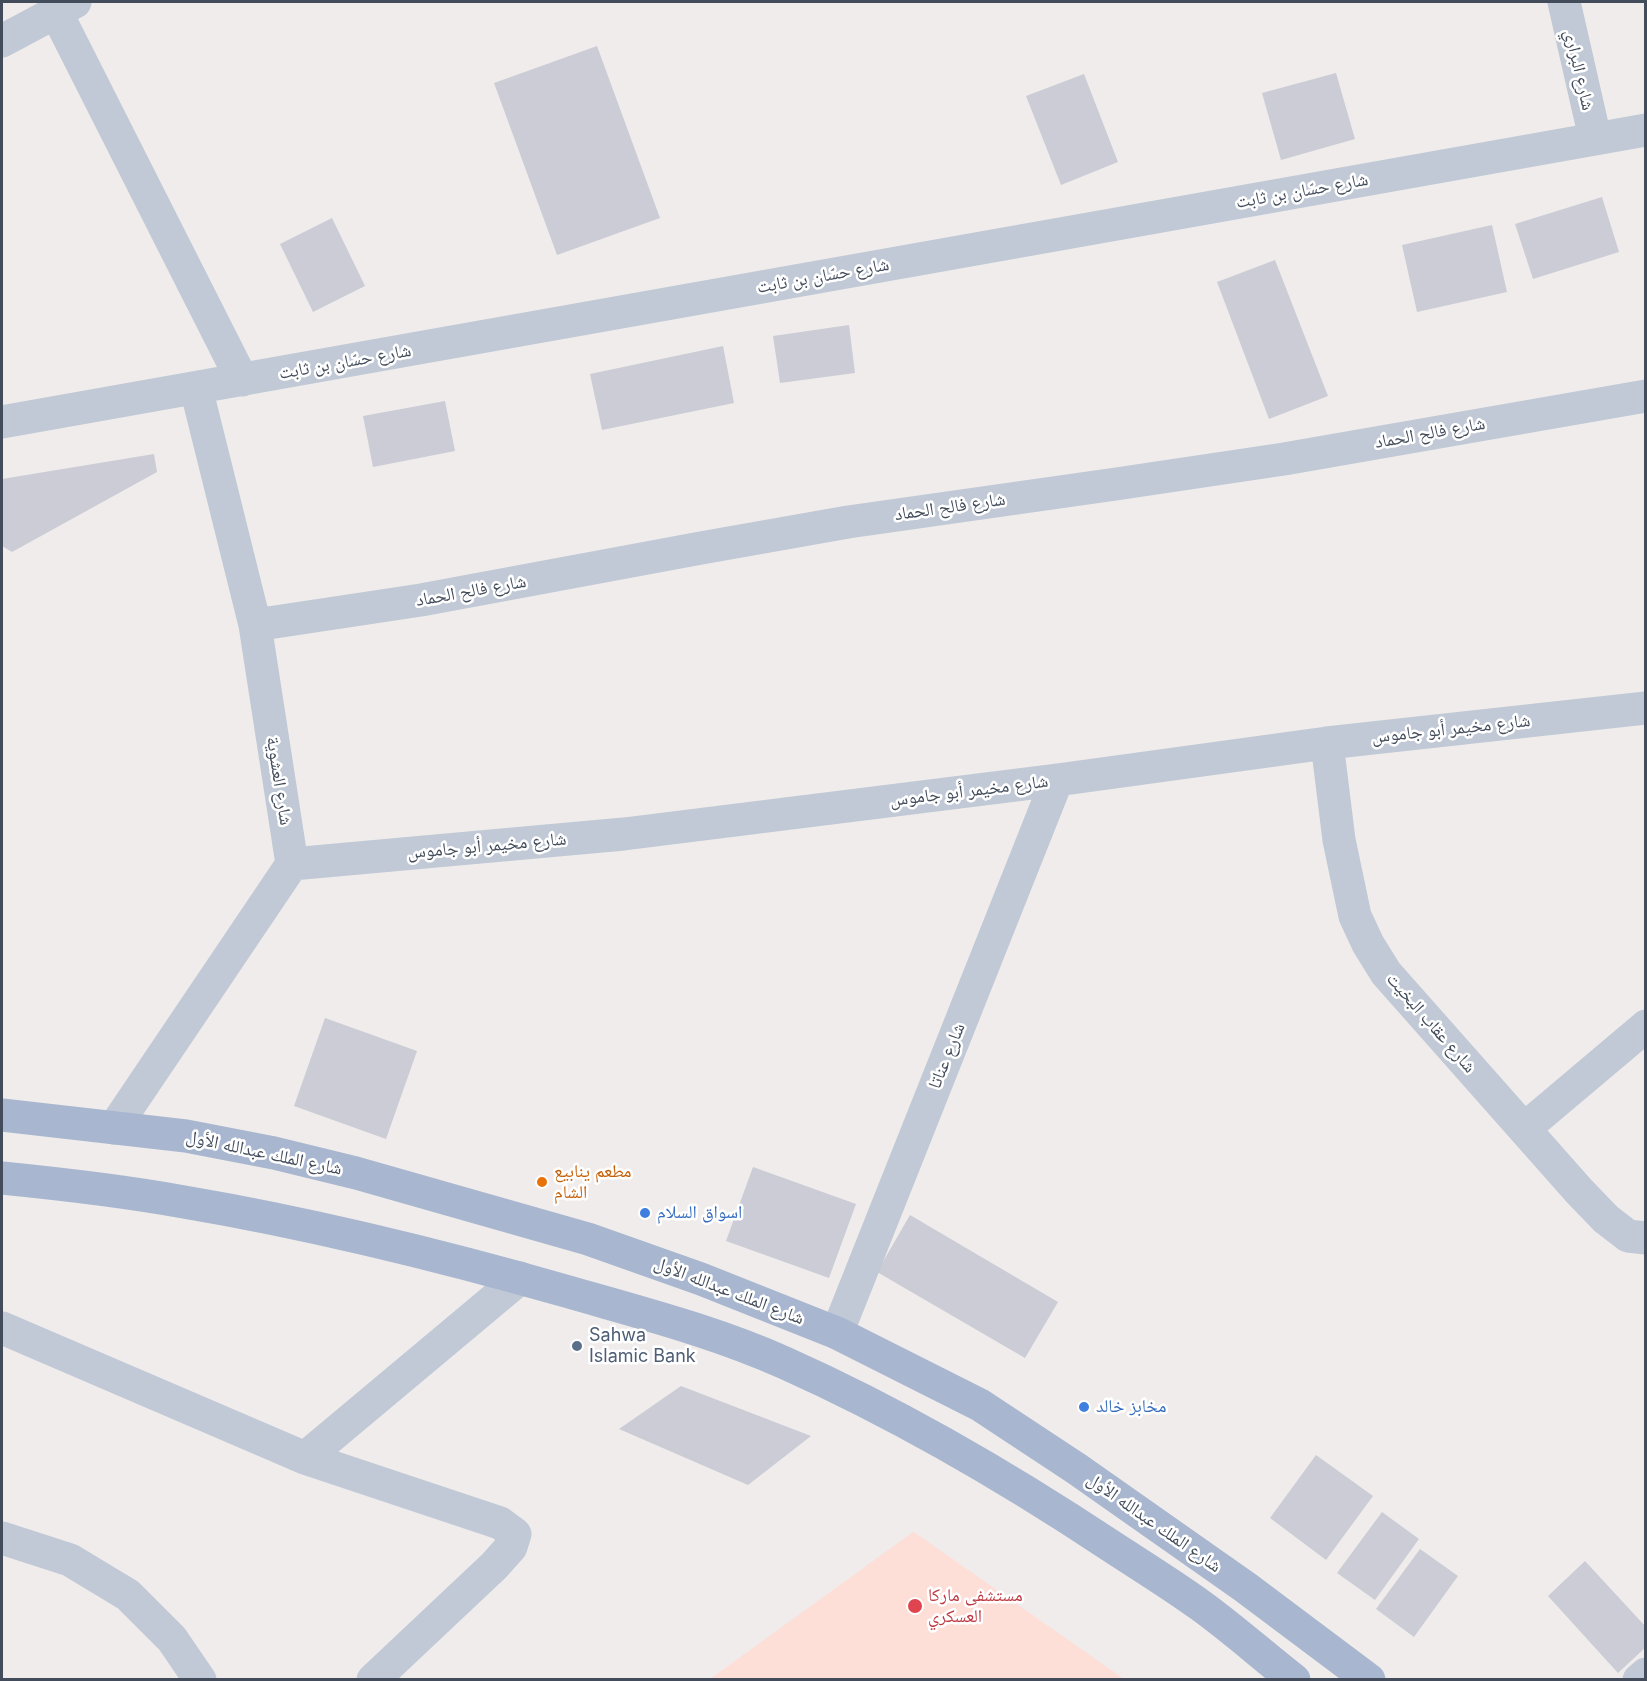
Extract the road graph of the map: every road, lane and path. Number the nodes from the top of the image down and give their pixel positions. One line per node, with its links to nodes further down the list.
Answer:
1 (1564, 2): 5 (street, شارع البراري)
2 (65, 7): 3 (street); 6 (street)
3 (2, 41)
4 (1646, 130): 5 (street, شارع حسّان بن ثابت)
5 (1595, 138): 6 (street, شارع حسّان بن ثابت)
6 (242, 380): 7 (street, شارع حسّان بن ثابت)
7 (196, 388): 9 (street, شارع حسّان بن ثابت); 10 (street, شارع العشوية)
8 (1646, 396): 10 (street, شارع فالح الحماد)
9 (2, 422)
10 (255, 625): 14 (street, شارع العشوية)
11 (1646, 708): 12 (street, شارع مخيمر أبو جاموس)
12 (1327, 743): 13 (street, شارع مخيمر أبو جاموس); 18 (street, شارع عقاب البخيت)
13 (1057, 780): 14 (street, شارع مخيمر أبو جاموس); 23 (street, شارع عناتا)
14 (292, 864): 17 (street)
15 (1646, 1026): 18 (street)
16 (2, 1115): 17 (main road, شارع الملك عبدالله الأول)
17 (114, 1128): 23 (main road, شارع الملك عبدالله الأول)
18 (1524, 1129): 20 (street, شارع عقاب البخيت)
19 (2, 1178): 21 (main road)
20 (1646, 1238)
21 (520, 1278): 24 (street); 29 (main road)
22 (2, 1328): 24 (street)
23 (837, 1333): 30 (main road, شارع الملك عبدالله الأول)
24 (305, 1458): 28 (street)
25 (2, 1538): 27 (street)
26 (1646, 1674): 31 (street)
27 (200, 1680)
28 (373, 1680)
29 (1294, 1680)
30 (1369, 1680)
31 (1639, 1680)

